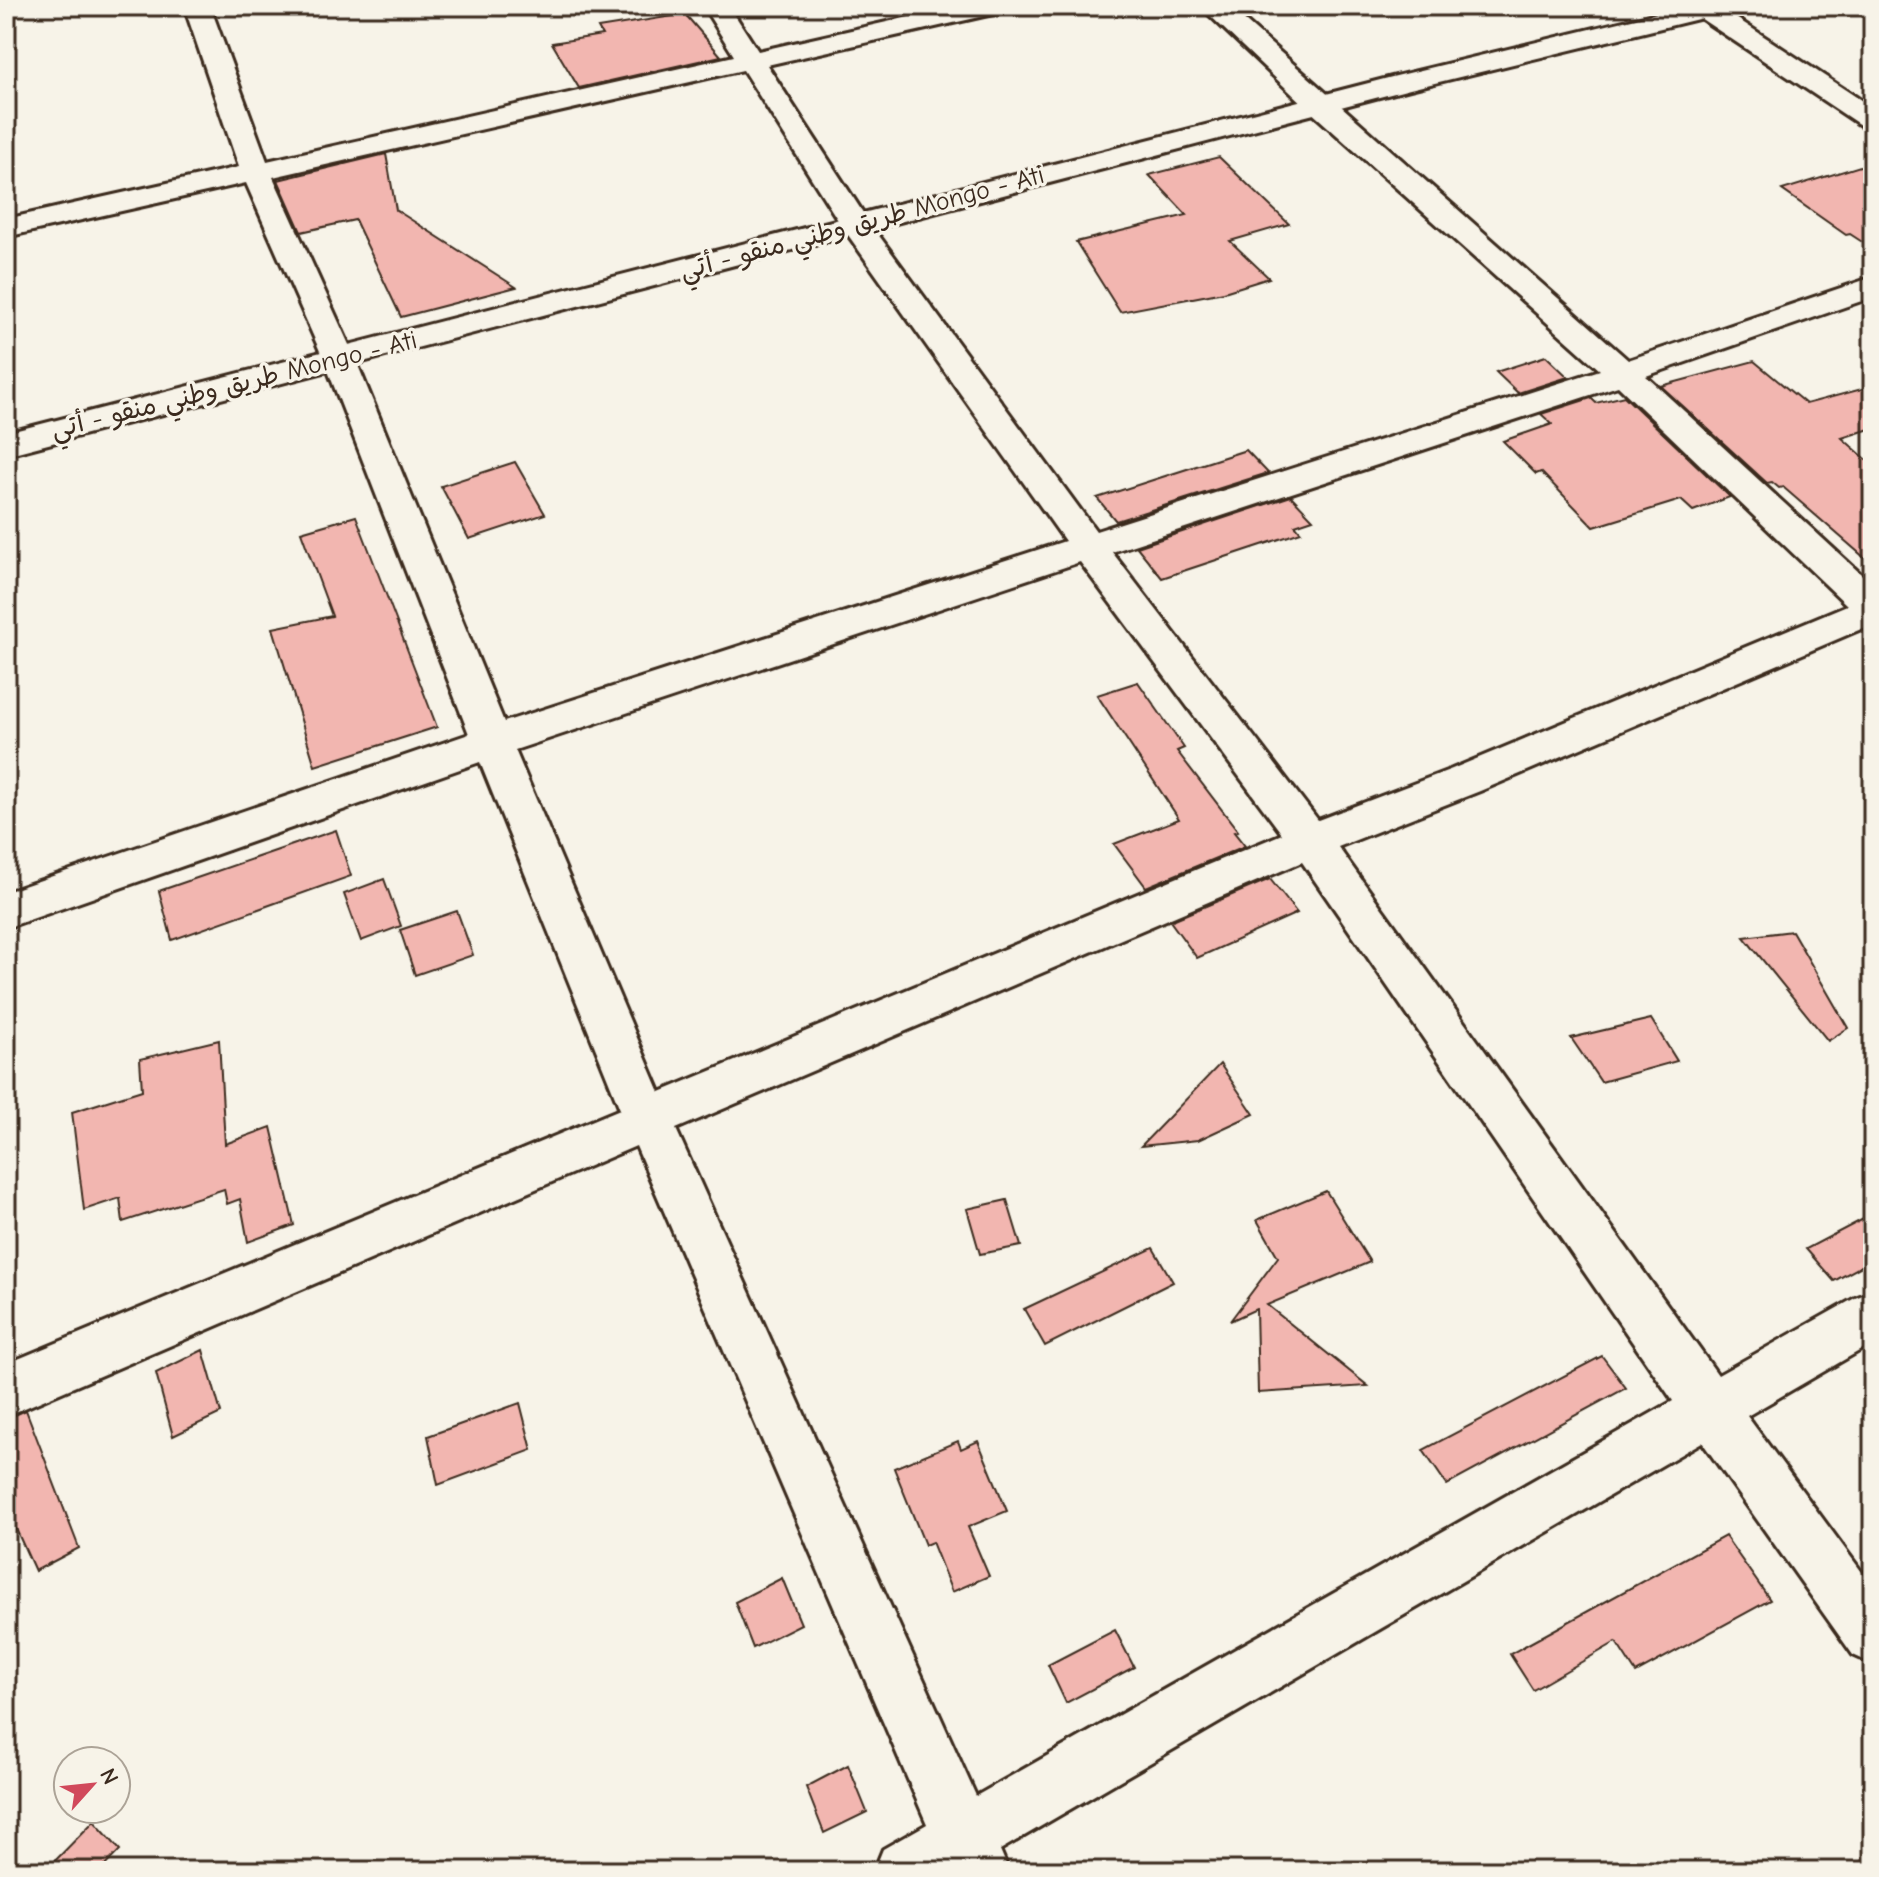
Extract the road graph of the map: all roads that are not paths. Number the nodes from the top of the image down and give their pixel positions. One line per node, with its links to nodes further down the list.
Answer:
1 (197, 6): 9 (street)
2 (716, 6): 6 (street)
3 (993, 6): 6 (street)
4 (1213, 6): 7 (street)
5 (1707, 7): 7 (street, طريق وطني منقو - أتي Mongo - Ati); 8 (street)
6 (752, 60): 9 (street); 10 (street)
7 (1319, 104): 10 (street, طريق وطني منقو - أتي Mongo - Ati); 14 (street)
8 (1873, 121)
9 (256, 172): 11 (street); 13 (street)
10 (856, 225): 13 (street, طريق وطني منقو - أتي Mongo - Ati); 16 (street)
11 (6, 228)
12 (1873, 286): 14 (street)
13 (339, 358): 15 (street, طريق وطني منقو - أتي Mongo - Ati); 18 (street)
14 (1623, 373): 16 (street); 17 (street)
15 (6, 444)
16 (1088, 546): 18 (street); 19 (street)
17 (1873, 608): 19 (street)
18 (492, 743): 20 (street); 21 (street)
19 (1310, 840): 21 (street); 24 (street)
20 (6, 910)
21 (648, 1119): 23 (street); 26 (street)
22 (1873, 1315): 24 (street)
23 (6, 1390)
24 (1710, 1409): 25 (street); 26 (street)
25 (1873, 1635)
26 (970, 1854): 27 (street)
27 (905, 1871)

